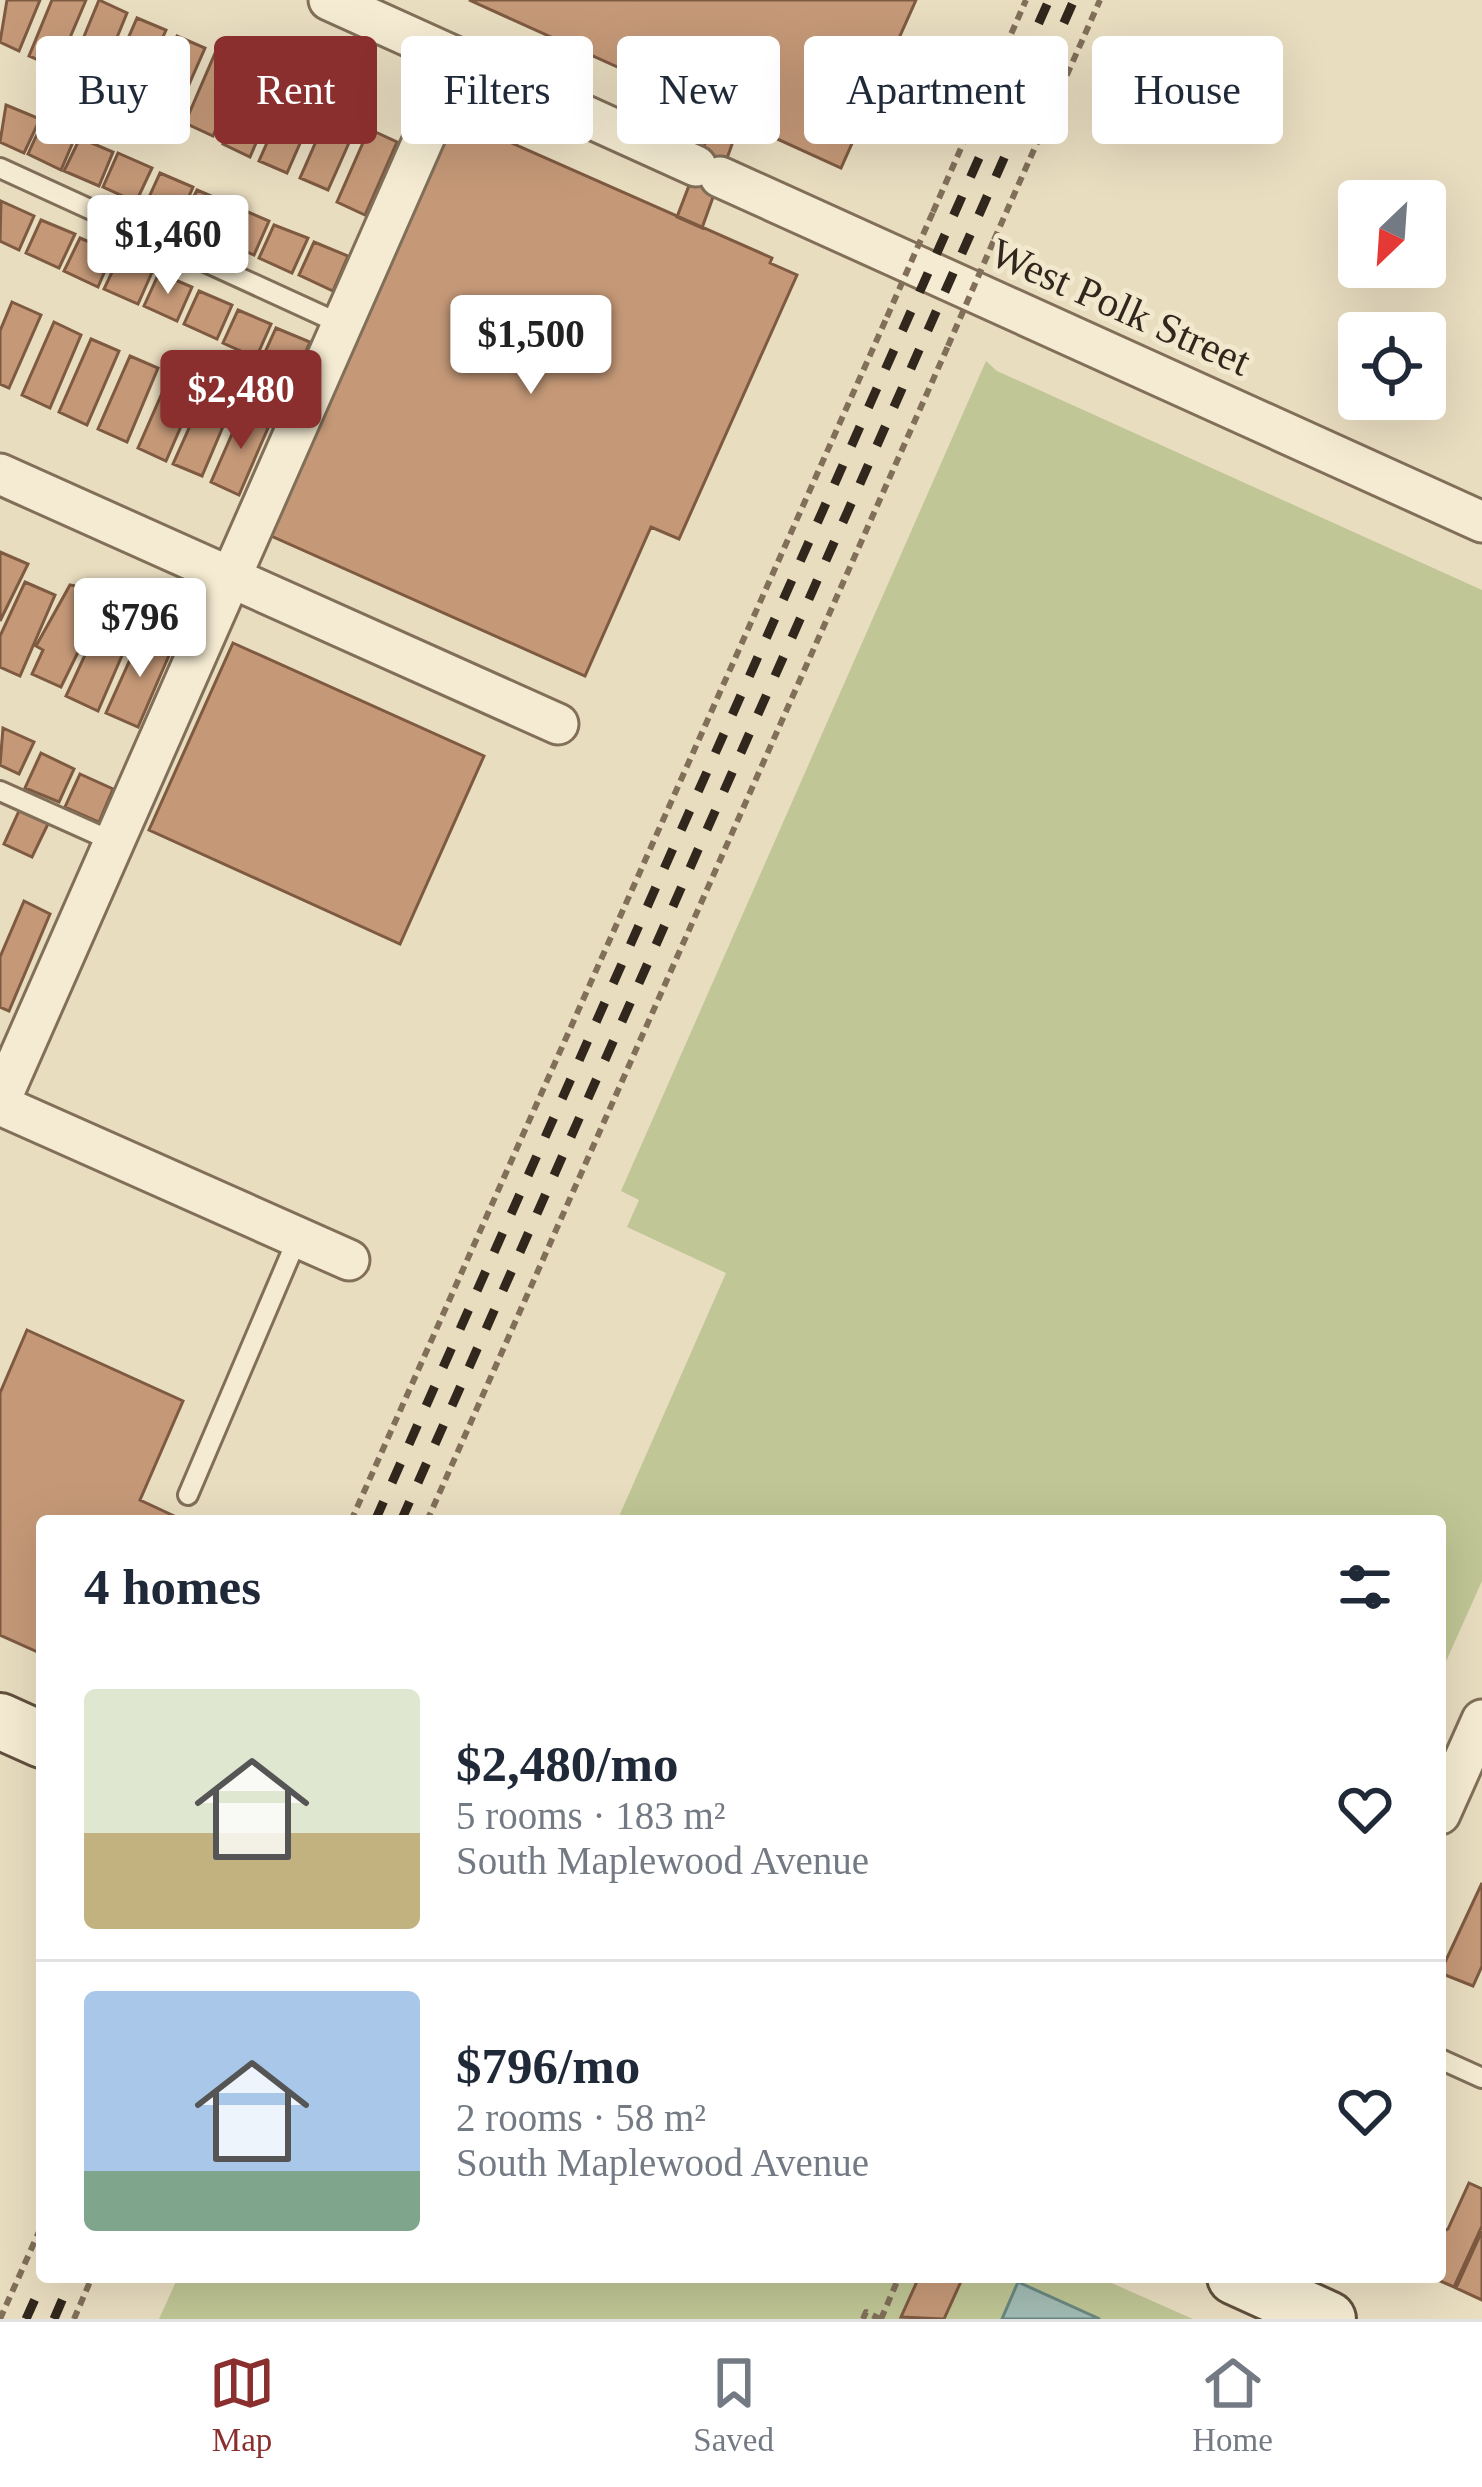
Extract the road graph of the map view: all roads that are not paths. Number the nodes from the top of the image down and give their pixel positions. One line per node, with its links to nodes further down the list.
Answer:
1 (328, 0): 2 (street, West Polk Street)
2 (408, 36)
3 (593, 119): 8 (street, West Polk Street)
4 (422, 144): 6 (street)
5 (0, 169): 6 (lane)
6 (343, 325): 9 (street)
7 (0, 474): 9 (street)
8 (1482, 522)
9 (231, 578): 10 (street); 12 (street)
10 (558, 724)
11 (0, 791): 12 (lane)
12 (114, 842): 13 (street)
13 (0, 1103): 14 (street)
14 (298, 1237): 15 (street); 16 (lane)
15 (349, 1260)
16 (188, 1495)
17 (1482, 1720): 20 (street)
18 (0, 1721): 19 (street)
19 (36, 1737)
20 (1474, 1761): 21 (street)
21 (1446, 1805)
22 (1446, 2062): 23 (lane)
23 (1482, 2078)
24 (1242, 2289): 25 (street)
25 (1328, 2319)

